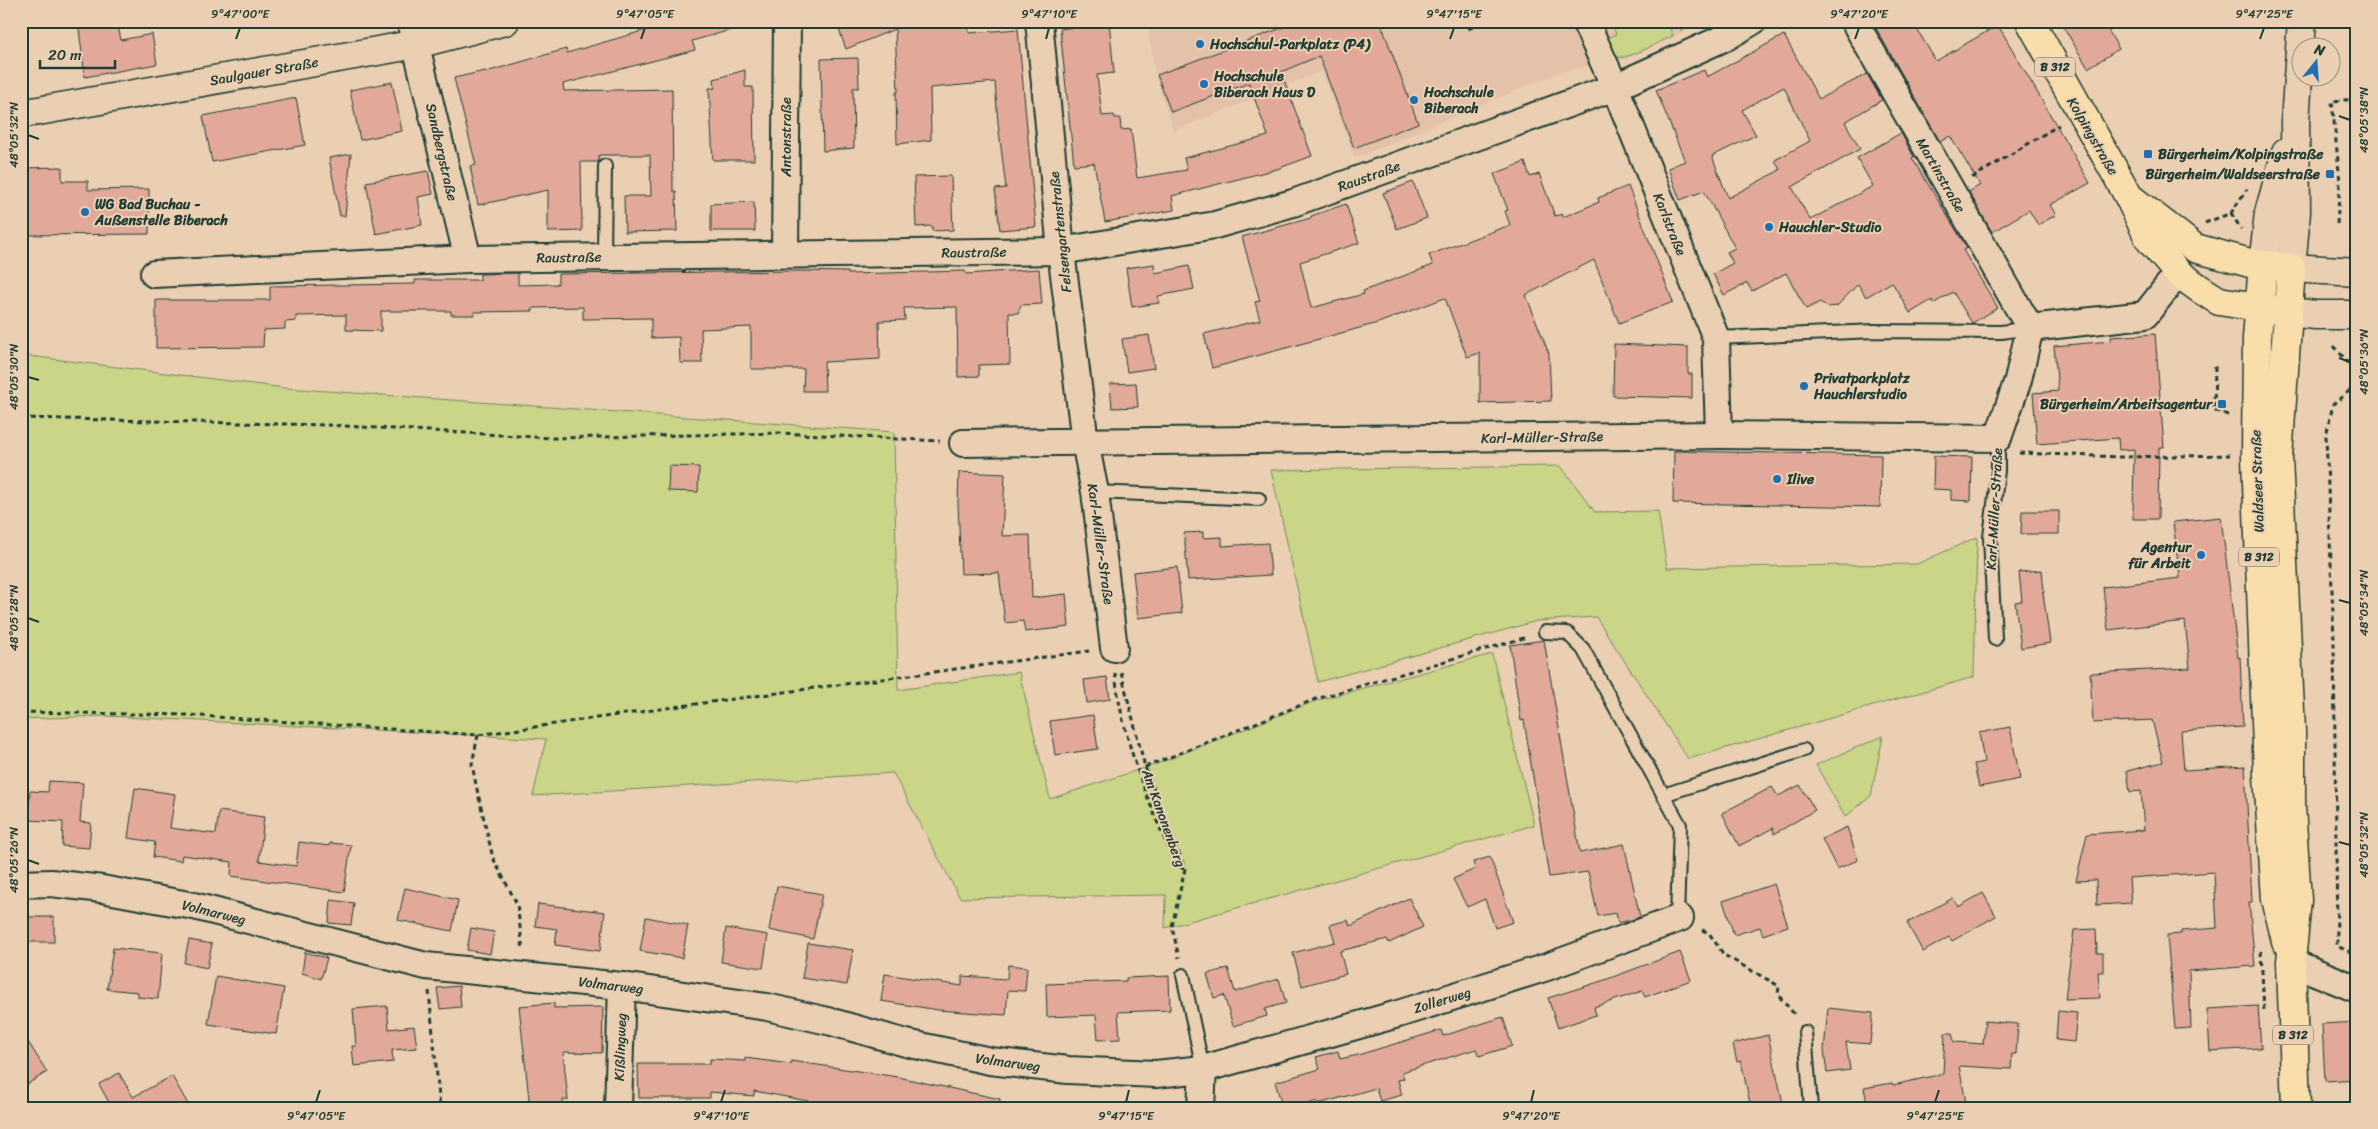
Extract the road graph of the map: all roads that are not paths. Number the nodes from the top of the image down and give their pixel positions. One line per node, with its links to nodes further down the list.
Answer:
1 (506, 21): 9 (main road, Saulgauer Straße)
2 (787, 21): 16 (street, Antonstraße)
3 (1039, 21): 15 (street, Felsengartenstraße)
4 (1585, 21): 10 (street, Karlstraße)
5 (1753, 21): 10 (street, Raustraße)
6 (1854, 21): 27 (street, Martinstraße)
7 (2030, 21): 14 (main road, Kolpingstraße / B 312)
8 (2302, 21): 12 (main road, Waldseer Straße)
9 (413, 33): 11 (main road, Saulgauer Straße); 18 (street, Sandbergstraße)
10 (1615, 87): 15 (street, Raustraße); 28 (street, Karlstraße)
11 (21, 114)
12 (2294, 122): 19 (main road, Waldseer Straße); 20 (main road, Waldseer Straße)
13 (605, 166): 17 (lane)
14 (2128, 198): 19 (main road, Kolpingstraße / B 312); 22 (main road, Kolpingstraße / B 312)
15 (1061, 251): 16 (street, Raustraße); 31 (street, Felsengartenstraße)
16 (785, 254): 17 (street, Raustraße)
17 (604, 257): 18 (street, Raustraße)
18 (468, 259): 23 (street, Raustraße)
19 (2263, 265): 20 (main road, Kolpingstraße / B 312); 24 (main road, Waldseer Straße / B 312)
20 (2291, 268): 21 (main road); 25 (main road, Waldseer Straße / B 312)
21 (2357, 272)
22 (2178, 273): 24 (main road, Kolpingstraße / B 312); 27 (street)
23 (154, 274)
24 (2260, 307): 25 (main road, Kolpingstraße / B 312); 42 (main road, Waldseer Straße / B 312)
25 (2287, 312): 26 (main road); 42 (main road, Waldseer Straße / B 312)
26 (2357, 316)
27 (2030, 328): 28 (lane); 30 (street, Karl-Müller-Straße)
28 (1716, 338): 29 (street, Karlstraße)
29 (1719, 435): 30 (street, Karl-Müller-Straße); 31 (street, Karl-Müller-Straße)
30 (1998, 438): 36 (lane, Karl-Müller-Straße)
31 (1085, 442): 32 (street, Karl-Müller-Straße); 33 (street, Karl-Müller-Straße)
32 (963, 443)
33 (1095, 492): 34 (lane); 37 (street, Karl-Müller-Straße)
34 (1259, 500)
35 (1545, 632): 39 (lane)
36 (1995, 639)
37 (1114, 648)
38 (1804, 750): 39 (lane)
39 (1663, 795): 41 (lane)
40 (21, 884): 44 (street, Volmarweg)
41 (1678, 918): 47 (street, Zollerweg)
42 (2290, 962): 45 (street); 51 (main road, Waldseer Straße / B 312)
43 (1183, 975): 47 (lane)
44 (622, 986): 47 (street, Volmarweg); 48 (street, Kißlingweg)
45 (2357, 989)
46 (1805, 1037): 50 (lane)
47 (1203, 1069): 49 (street)
48 (618, 1108)
49 (1200, 1108)
50 (1811, 1108)
51 (2296, 1108)

